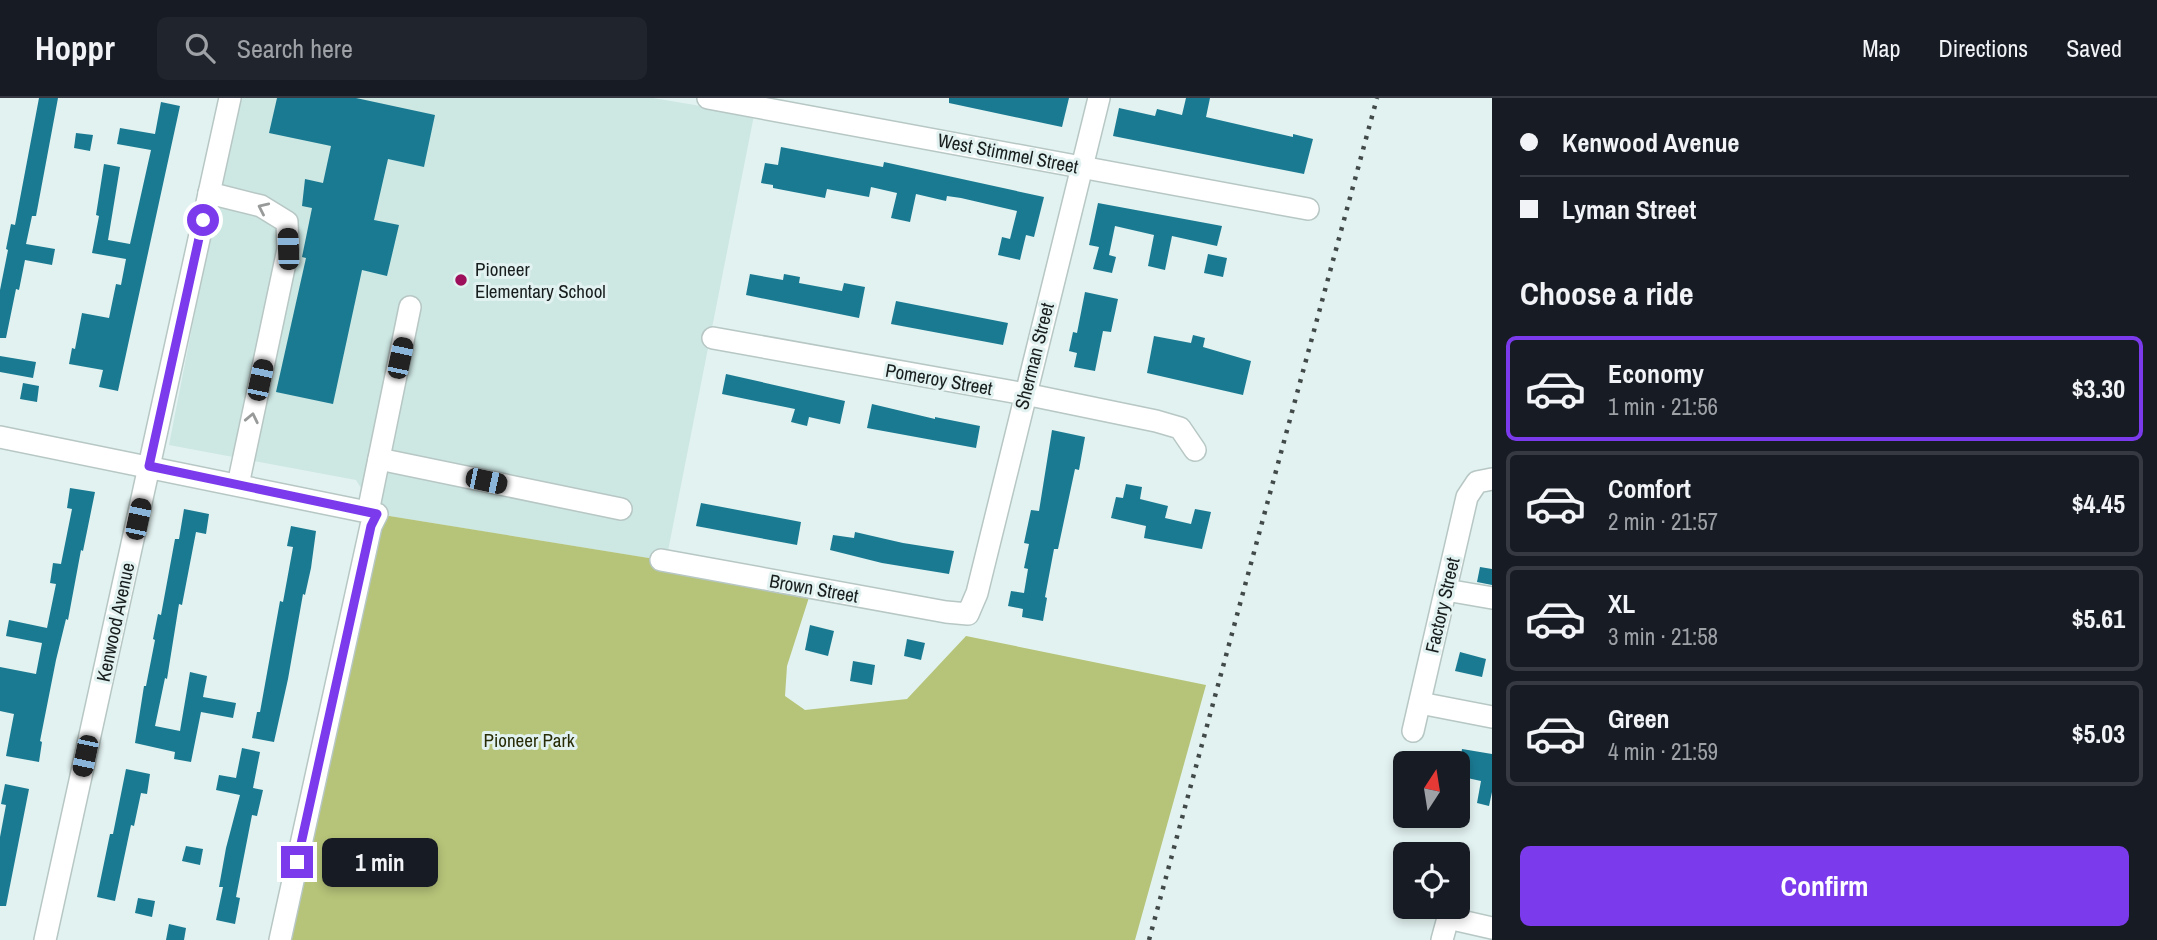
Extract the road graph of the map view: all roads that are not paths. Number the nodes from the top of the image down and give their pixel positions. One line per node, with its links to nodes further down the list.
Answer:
1 (230, 98): 5 (street, Kenwood Avenue)
2 (708, 98): 4 (street, West Stimmel Street)
3 (1099, 98): 4 (street, Sherman Street)
4 (1082, 166): 6 (street, West Stimmel Street); 9 (street, Sherman Street)
5 (209, 193): 13 (street, Kenwood Avenue); 15 (street, one-way to 5)
6 (1308, 209)
7 (410, 307): 12 (street)
8 (713, 338): 9 (street, Pomeroy Street)
9 (1025, 394): 11 (street, Pomeroy Street); 21 (street, Sherman Street)
10 (0, 437): 13 (street)
11 (1195, 450)
12 (379, 459): 16 (street); 17 (street)
13 (149, 466): 15 (street); 26 (street, Kenwood Avenue)
14 (1485, 481): 19 (street, Factory Street)
15 (238, 485): 17 (street)
16 (621, 509)
17 (372, 513): 27 (street)
18 (661, 560): 21 (street, Brown Street)
19 (1446, 590): 20 (street); 22 (street, Factory Street)
20 (1492, 598)
21 (968, 614)
22 (1420, 703): 23 (street); 24 (street, Factory Street)
23 (1492, 717)
24 (1413, 731)
25 (1492, 928): 28 (street)
26 (45, 940)
27 (280, 940)
28 (1442, 940)

